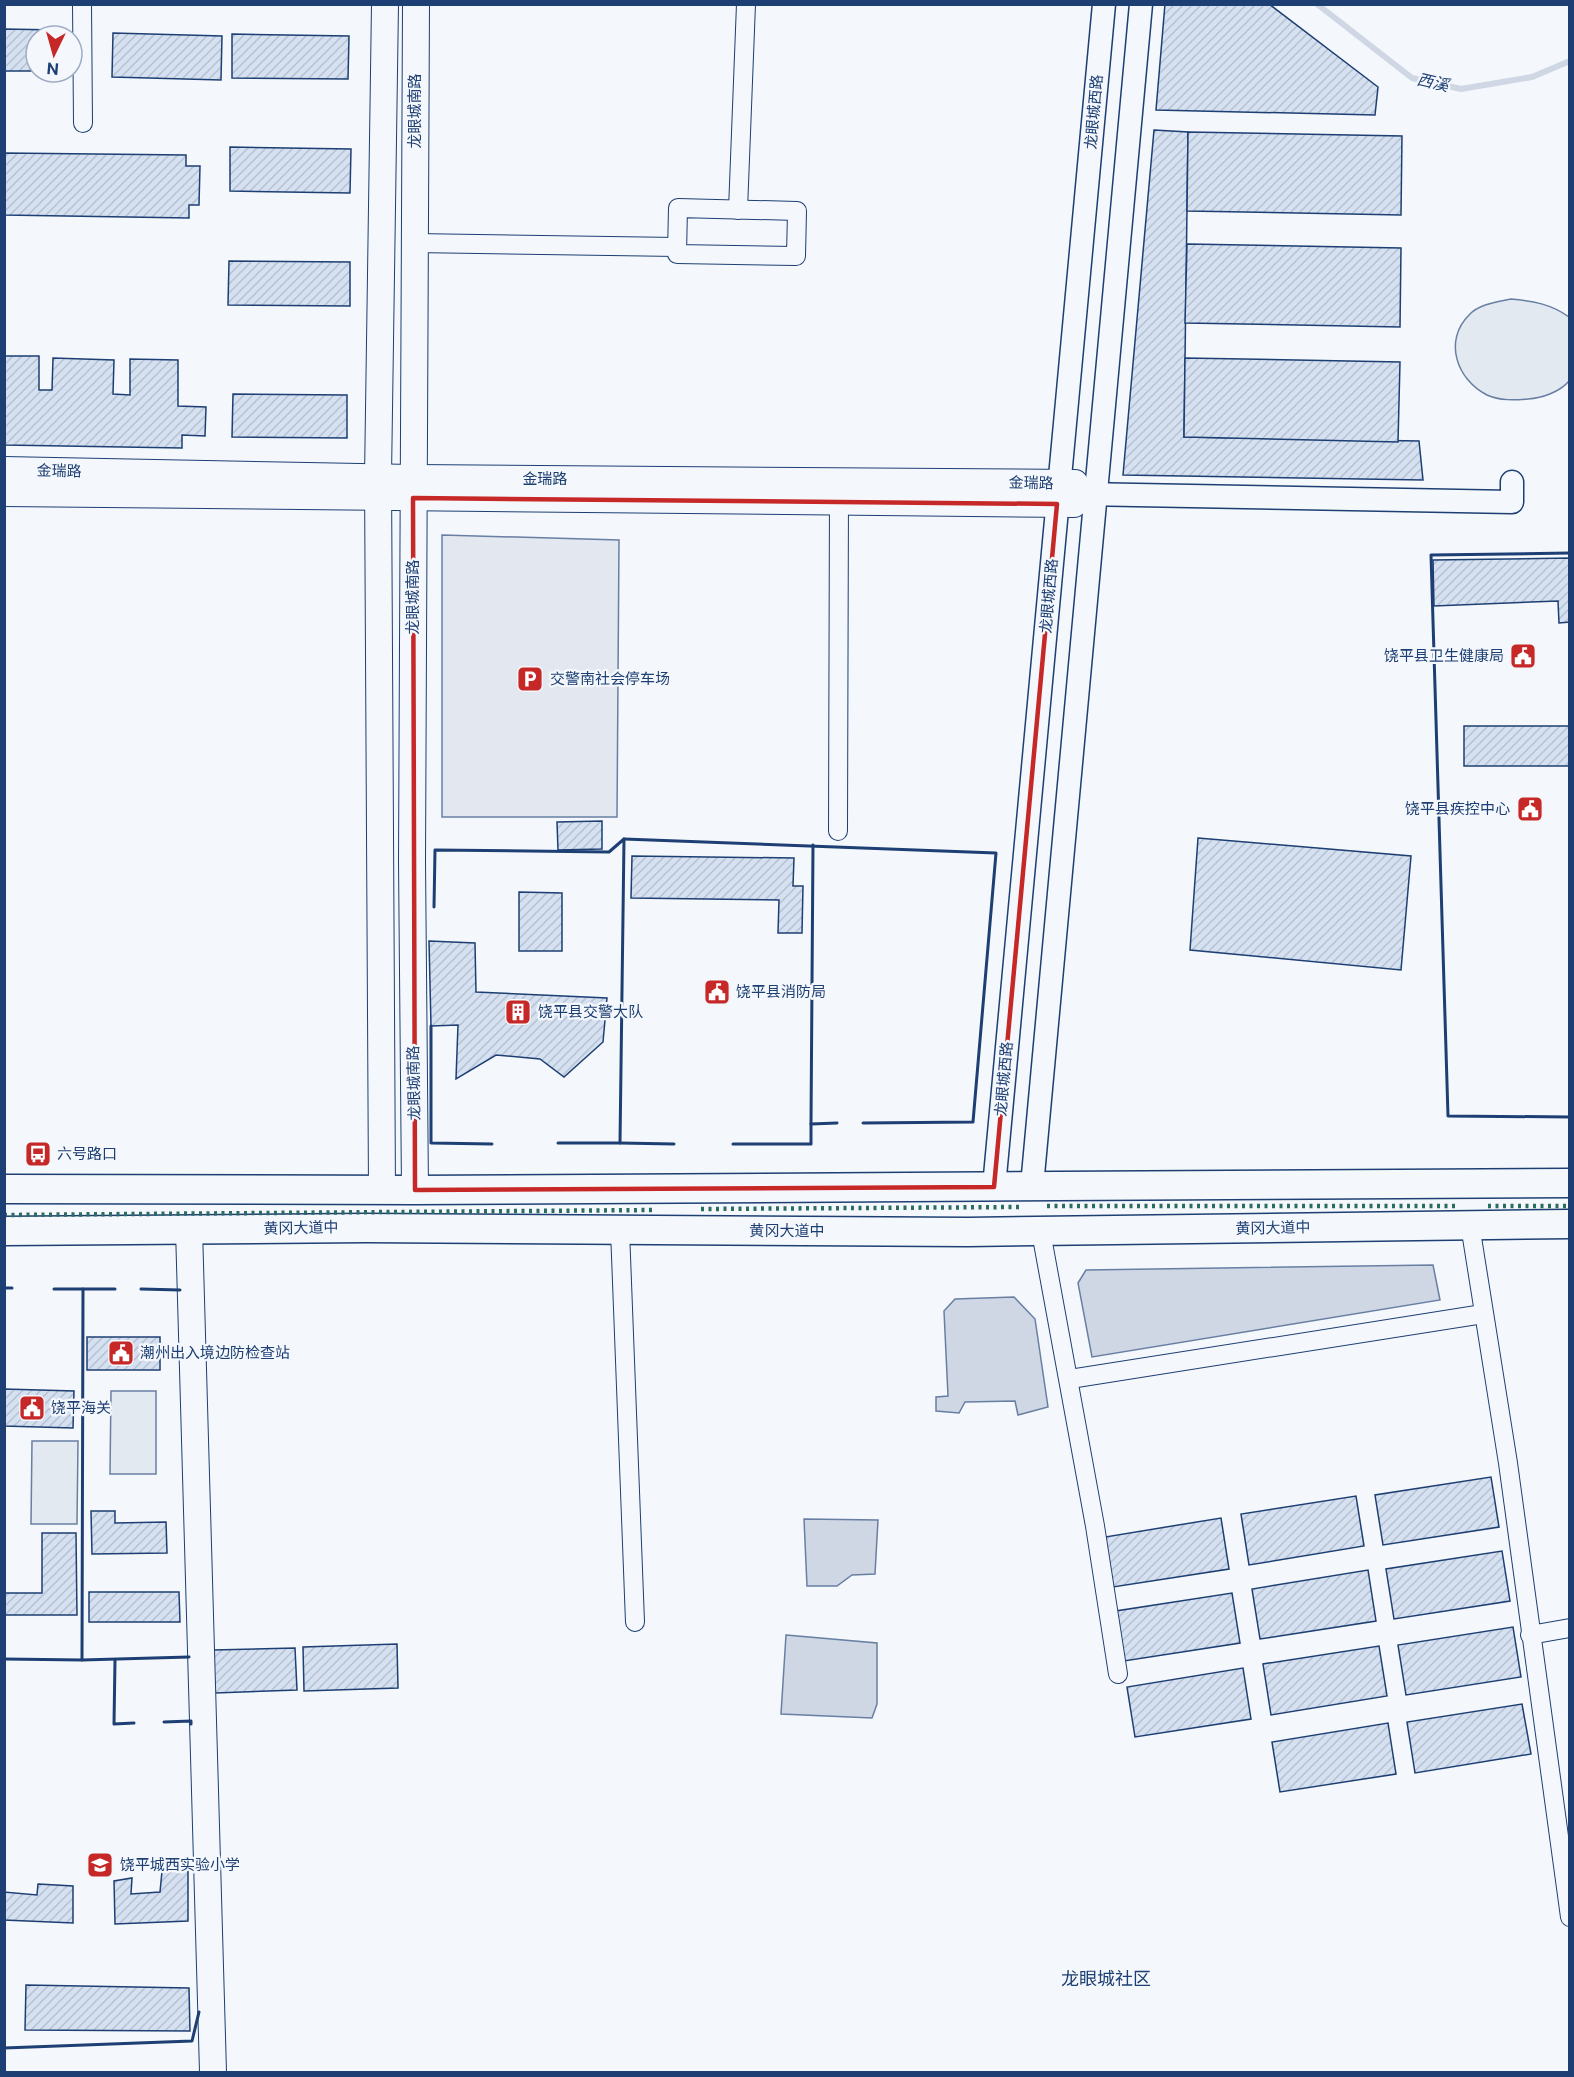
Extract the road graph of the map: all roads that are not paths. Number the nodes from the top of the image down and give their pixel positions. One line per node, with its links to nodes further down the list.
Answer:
1 (82, 4): 7 (street)
2 (385, 4): 13 (main road, 龙眼城南路)
3 (416, 4): 9 (main road, 龙眼城南路)
4 (746, 4): 8 (street)
5 (1104, 4): 23 (street, 龙眼城西路)
6 (1141, 4): 21 (street)
7 (83, 123)
8 (738, 210): 10 (street); 10 (street)
9 (414, 243): 10 (street); 14 (main road, 龙眼城南路)
10 (677, 247)
11 (4, 470): 13 (main road, 金瑞路)
12 (1512, 482): 17 (street, 金瑞路)
13 (378, 488): 14 (main road, 金瑞路); 16 (main road, 金瑞路); 25 (main road, 龙眼城南路)
14 (413, 488): 15 (main road, 金瑞路); 26 (main road, 龙眼城南路)
15 (839, 492): 17 (main road, 金瑞路); 18 (street)
16 (4, 493)
17 (1074, 494)
18 (838, 831)
19 (1471, 1183): 20 (main road); 21 (main road); 28 (main road)
20 (1569, 1183)
21 (1032, 1186): 23 (main road); 33 (main road)
22 (675, 1187): 23 (main road); 26 (main road); 31 (main road)
23 (994, 1187)
24 (4, 1189): 25 (main road)
25 (382, 1190): 26 (main road)
26 (416, 1190)
27 (1569, 1224): 28 (main road, 黄冈大道中)
28 (1470, 1225): 33 (main road, 黄冈大道中); 34 (street)
29 (189, 1229): 30 (main road, 黄冈大道中); 32 (main road, 黄冈大道中); 41 (main road)
30 (620, 1230): 31 (main road, 黄冈大道中); 36 (street)
31 (675, 1230): 33 (main road, 黄冈大道中)
32 (4, 1231)
33 (1036, 1232): 35 (street)
34 (1483, 1314): 35 (street); 38 (street)
35 (1070, 1379): 39 (street)
36 (635, 1622)
37 (1569, 1628): 38 (street)
38 (1530, 1635): 40 (street)
39 (1118, 1674)
40 (1569, 1917)
41 (213, 2073)

